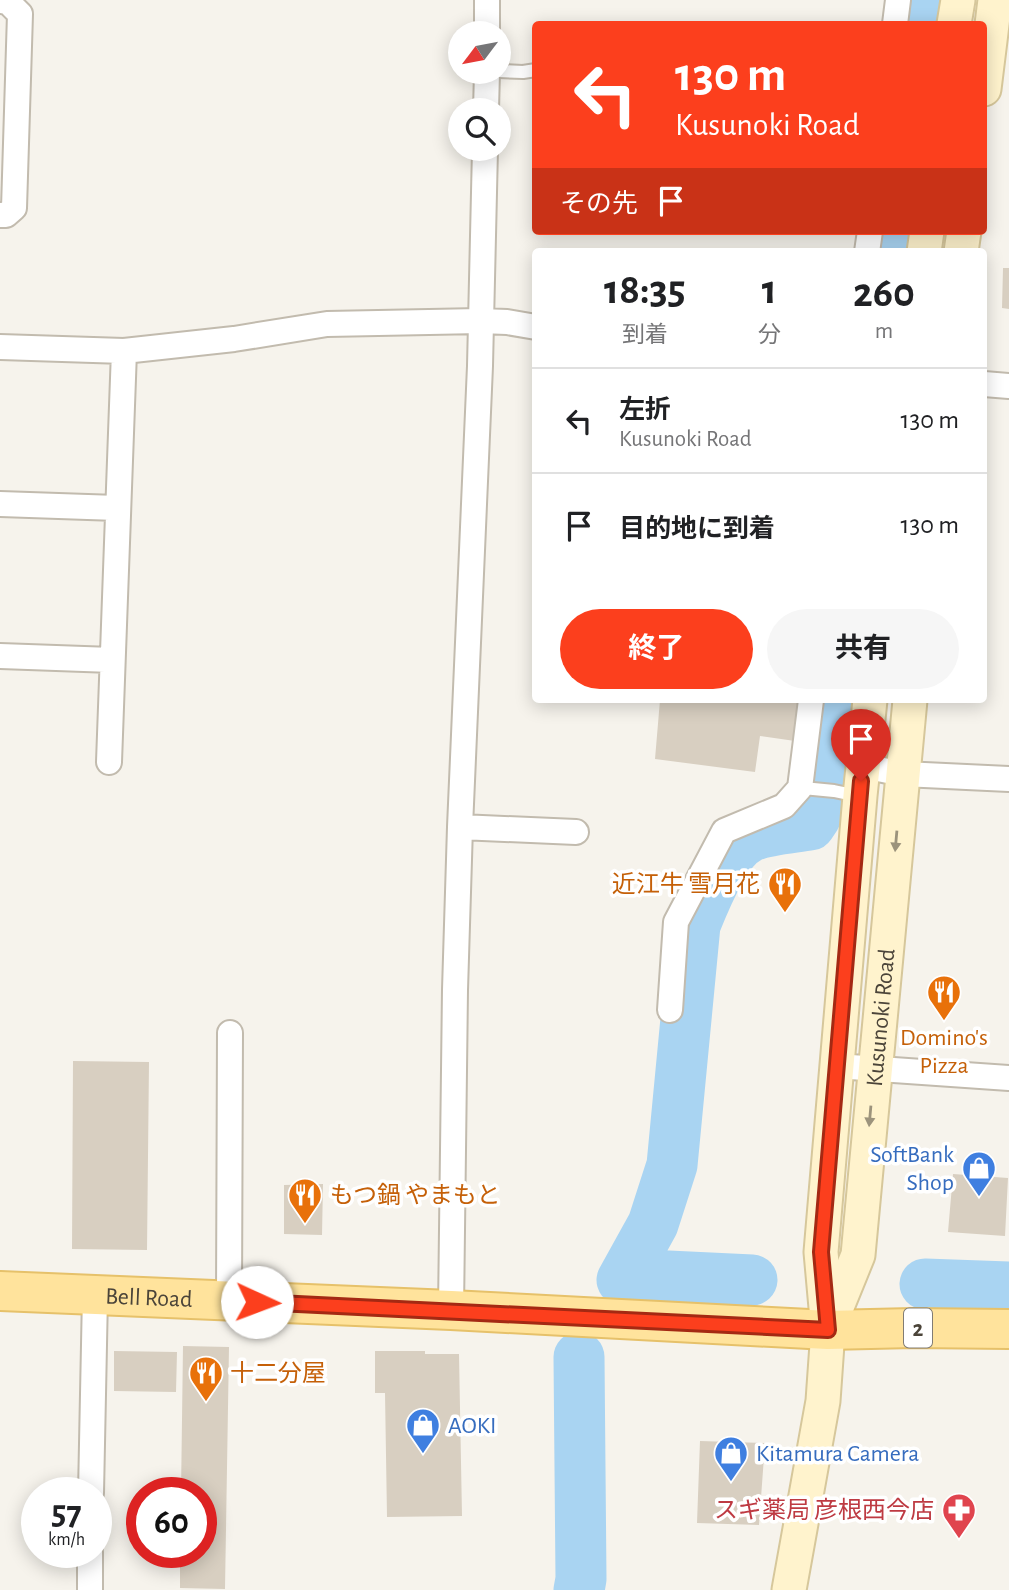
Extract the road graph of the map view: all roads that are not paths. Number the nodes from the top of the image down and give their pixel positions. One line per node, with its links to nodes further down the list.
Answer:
1 (487, 0): 6 (street)
2 (898, 0): 7 (street)
3 (958, 0): 8 (main road)
4 (995, 0): 9 (main road)
5 (0, 1): 14 (street)
6 (487, 21)
7 (895, 21)
8 (954, 21)
9 (994, 52): 12 (main road)
10 (532, 71): 11 (lane)
11 (511, 72)
12 (987, 78)
13 (485, 161): 15 (street)
14 (0, 215)
15 (480, 321): 16 (street); 18 (street); 33 (street)
16 (532, 326)
17 (0, 347): 18 (street)
18 (124, 351): 22 (street)
19 (987, 384): 20 (street)
20 (1009, 386)
21 (0, 504): 22 (street)
22 (117, 508): 24 (street)
23 (0, 656): 24 (street)
24 (112, 660): 28 (street)
25 (811, 703): 32 (street)
26 (869, 703): 31 (main road, Kusunoki Road)
27 (910, 703): 29 (main road, Kusunoki Road)
28 (109, 762)
29 (903, 774): 30 (street); 31 (street); 38 (main road, Kusunoki Road, one-way to 38)
30 (1009, 779)
31 (851, 784): 32 (lane); 37 (main road, Kusunoki Road)
32 (802, 788): 35 (street)
33 (460, 827): 34 (street); 43 (street)
34 (576, 832)
35 (670, 1010)
36 (230, 1033): 42 (street)
37 (836, 1066): 38 (street); 45 (main road, Kusunoki Road)
38 (875, 1069): 39 (street); 45 (main road, Kusunoki Road, one-way to 45)
39 (1009, 1078)
40 (0, 1291): 41 (main road, Bell Road / 2)
41 (95, 1295): 42 (main road, Bell Road / 2); 46 (street)
42 (229, 1300): 43 (main road, Bell Road / 2)
43 (451, 1310): 45 (main road, Bell Road / 2)
44 (1009, 1329): 45 (main road, Bell Road / 2)
45 (828, 1330): 49 (main road, Kusunoki Road)
46 (91, 1477)
47 (90, 1568): 48 (street)
48 (90, 1590)
49 (789, 1590)

